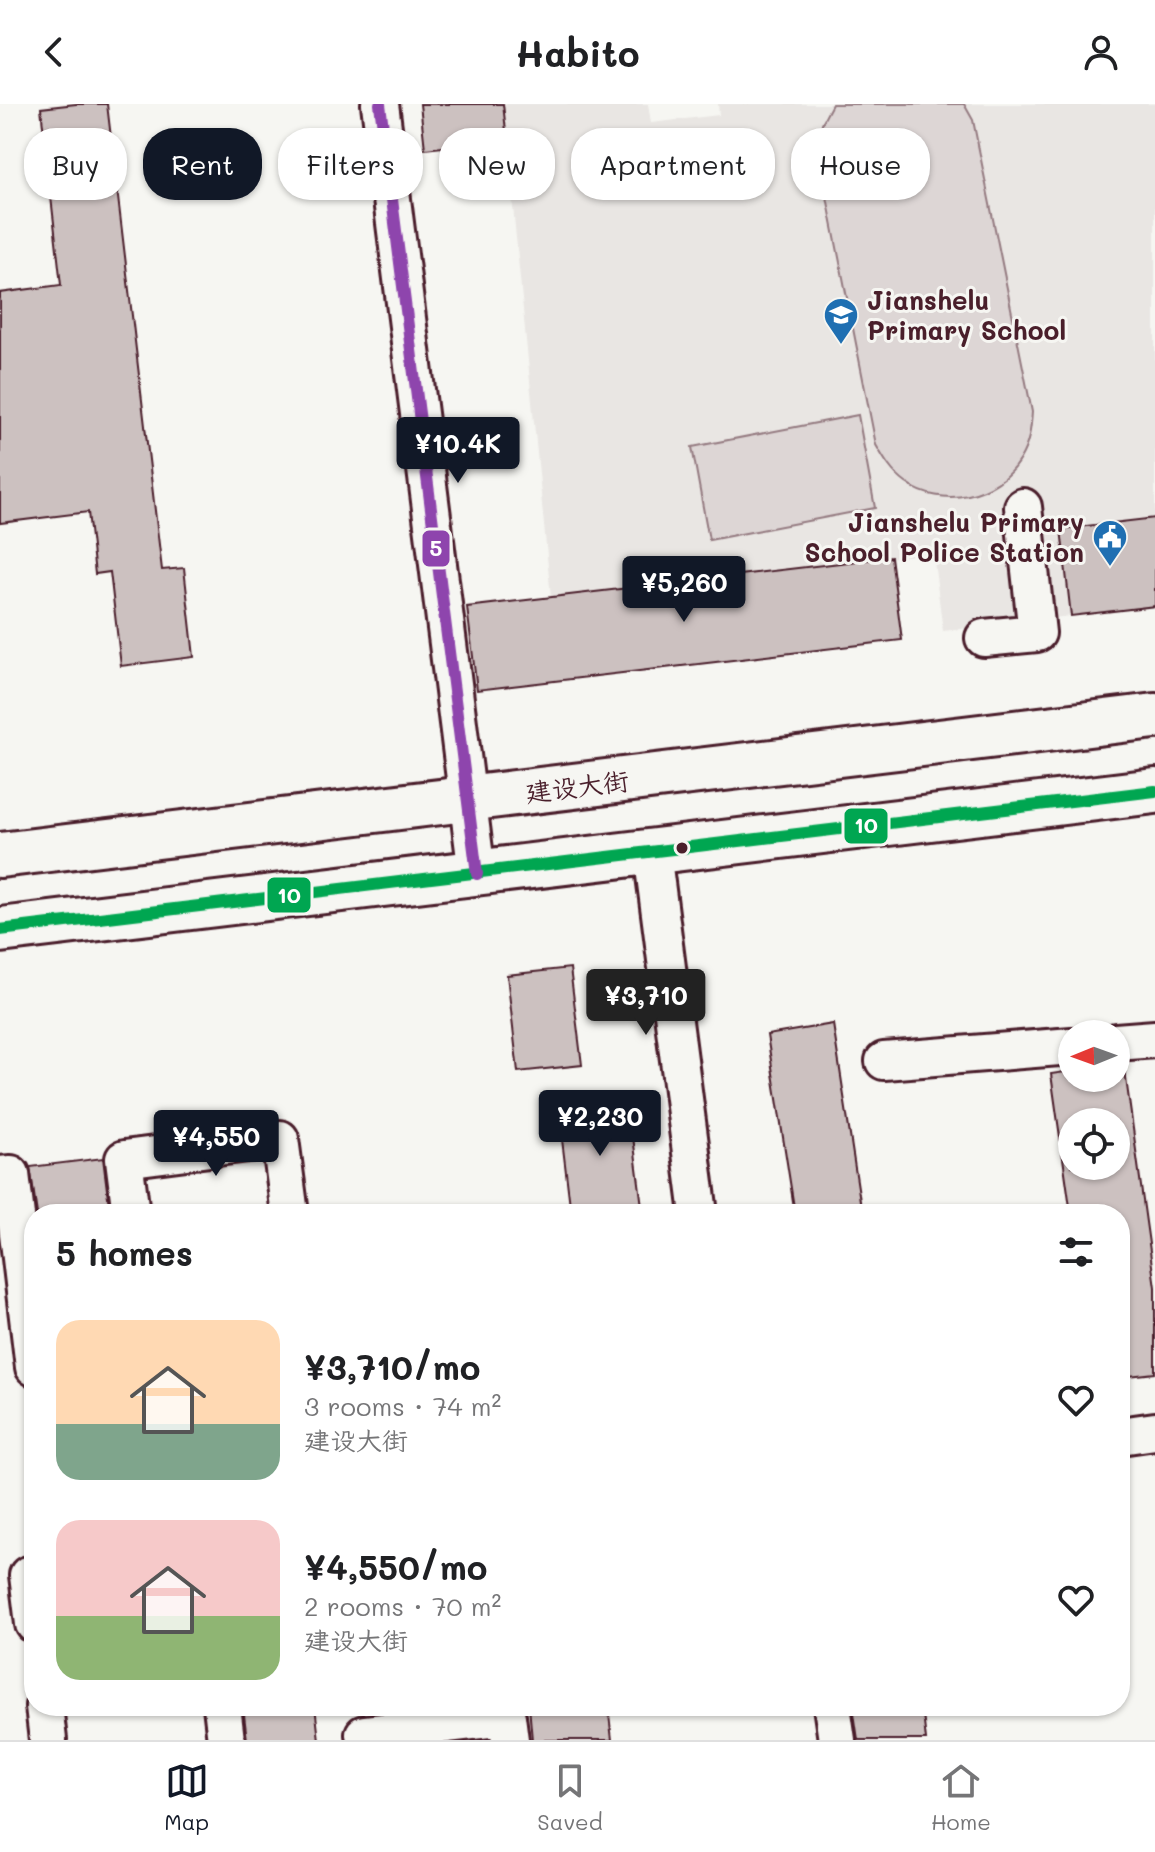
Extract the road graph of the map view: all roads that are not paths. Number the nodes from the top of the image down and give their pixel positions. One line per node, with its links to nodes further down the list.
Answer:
1 (380, 104): 6 (street)
2 (1023, 507): 3 (street)
3 (984, 638)
4 (1155, 716): 6 (highway, 建设大街)
5 (1155, 791): 7 (highway)
6 (467, 799): 8 (highway, 建设大街); 9 (street)
7 (652, 852): 9 (highway); 18 (street)
8 (0, 855)
9 (477, 874): 10 (highway)
10 (0, 930)
11 (1155, 1039): 12 (street)
12 (1130, 1041)
13 (1058, 1047): 14 (street)
14 (884, 1061)
15 (0, 1175): 19 (street)
16 (130, 1204): 17 (street)
17 (289, 1204)
18 (698, 1204)
19 (24, 1283)
20 (1155, 1431): 21 (street)
21 (1130, 1435)
22 (45, 1716): 26 (street)
23 (223, 1716): 27 (street)
24 (833, 1716): 29 (street)
25 (363, 1727): 28 (street)
26 (48, 1740)
27 (226, 1740)
28 (510, 1740)
29 (837, 1740)

